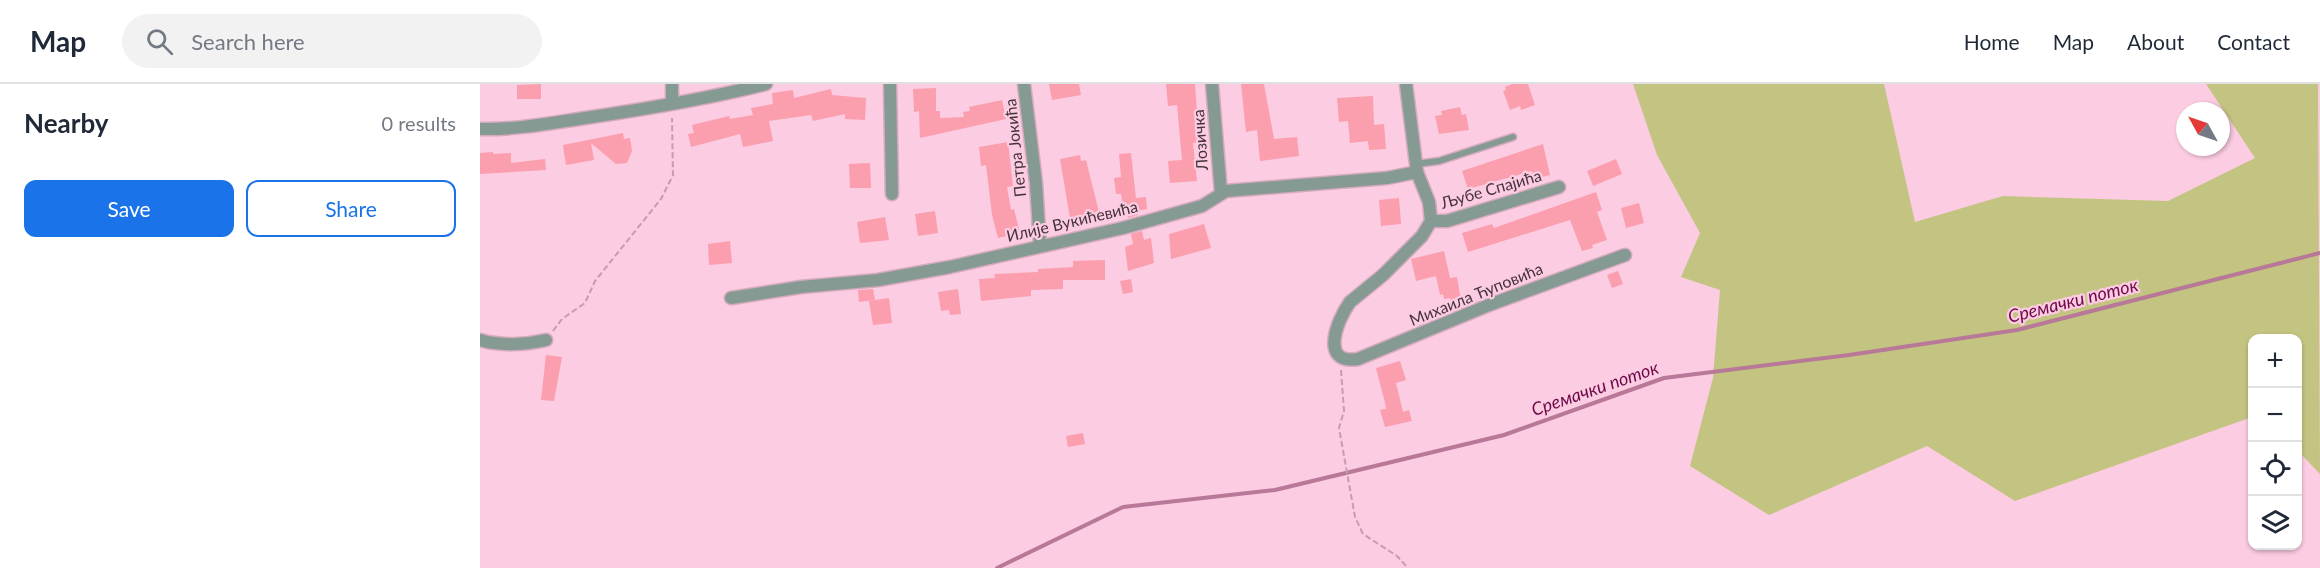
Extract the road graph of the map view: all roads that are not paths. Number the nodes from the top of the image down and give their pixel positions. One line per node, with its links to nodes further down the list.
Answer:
1 (672, 84): 7 (street)
2 (766, 84): 7 (street)
3 (890, 84): 13 (street)
4 (1024, 84): 15 (street, Петра Јокића)
5 (1212, 84): 12 (street, Лозичка)
6 (1406, 84): 10 (street)
7 (672, 103): 8 (street)
8 (480, 129)
9 (1513, 137): 10 (lane)
10 (1416, 168): 12 (street, Илије Вукићевића); 14 (street)
11 (1559, 187): 14 (street, Љубе Спајића)
12 (1221, 193): 15 (street, Илије Вукићевића)
13 (892, 194)
14 (1431, 221): 16 (street, Михаила Ћуповића)
15 (1040, 245): 17 (street, Илије Вукићевића)
16 (1625, 255)
17 (731, 298)
18 (480, 340): 19 (street)
19 (546, 340)

